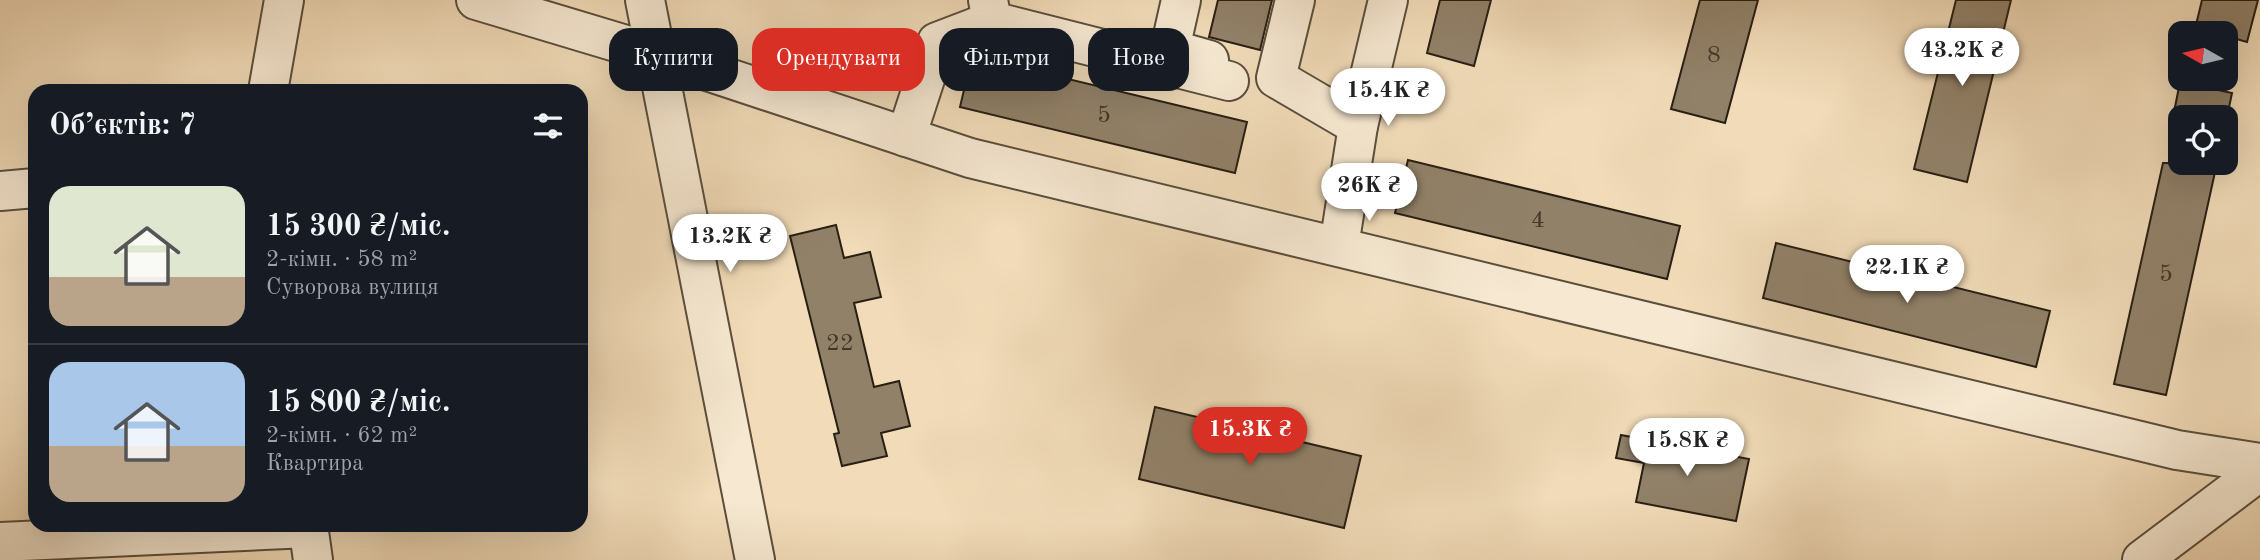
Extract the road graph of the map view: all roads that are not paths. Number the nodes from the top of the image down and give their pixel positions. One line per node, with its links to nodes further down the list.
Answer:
1 (284, 0): 13 (street)
2 (476, 0): 9 (street)
3 (645, 0): 8 (street)
4 (1181, 0): 10 (street)
5 (1295, 0): 10 (street)
6 (1388, 0): 15 (street)
7 (990, 10): 11 (street); 16 (street)
8 (651, 28)
9 (609, 40)
10 (1276, 78): 15 (street)
11 (1229, 80)
12 (738, 81): 16 (street)
13 (269, 84)
14 (663, 91): 24 (street)
15 (1358, 126): 19 (street)
16 (906, 137): 19 (street)
17 (28, 189): 18 (street)
18 (0, 191)
19 (1339, 246): 20 (street)
20 (2260, 463)
21 (2260, 471): 25 (street)
22 (310, 538): 23 (street)
23 (0, 542)
24 (755, 560)
25 (2142, 560)

